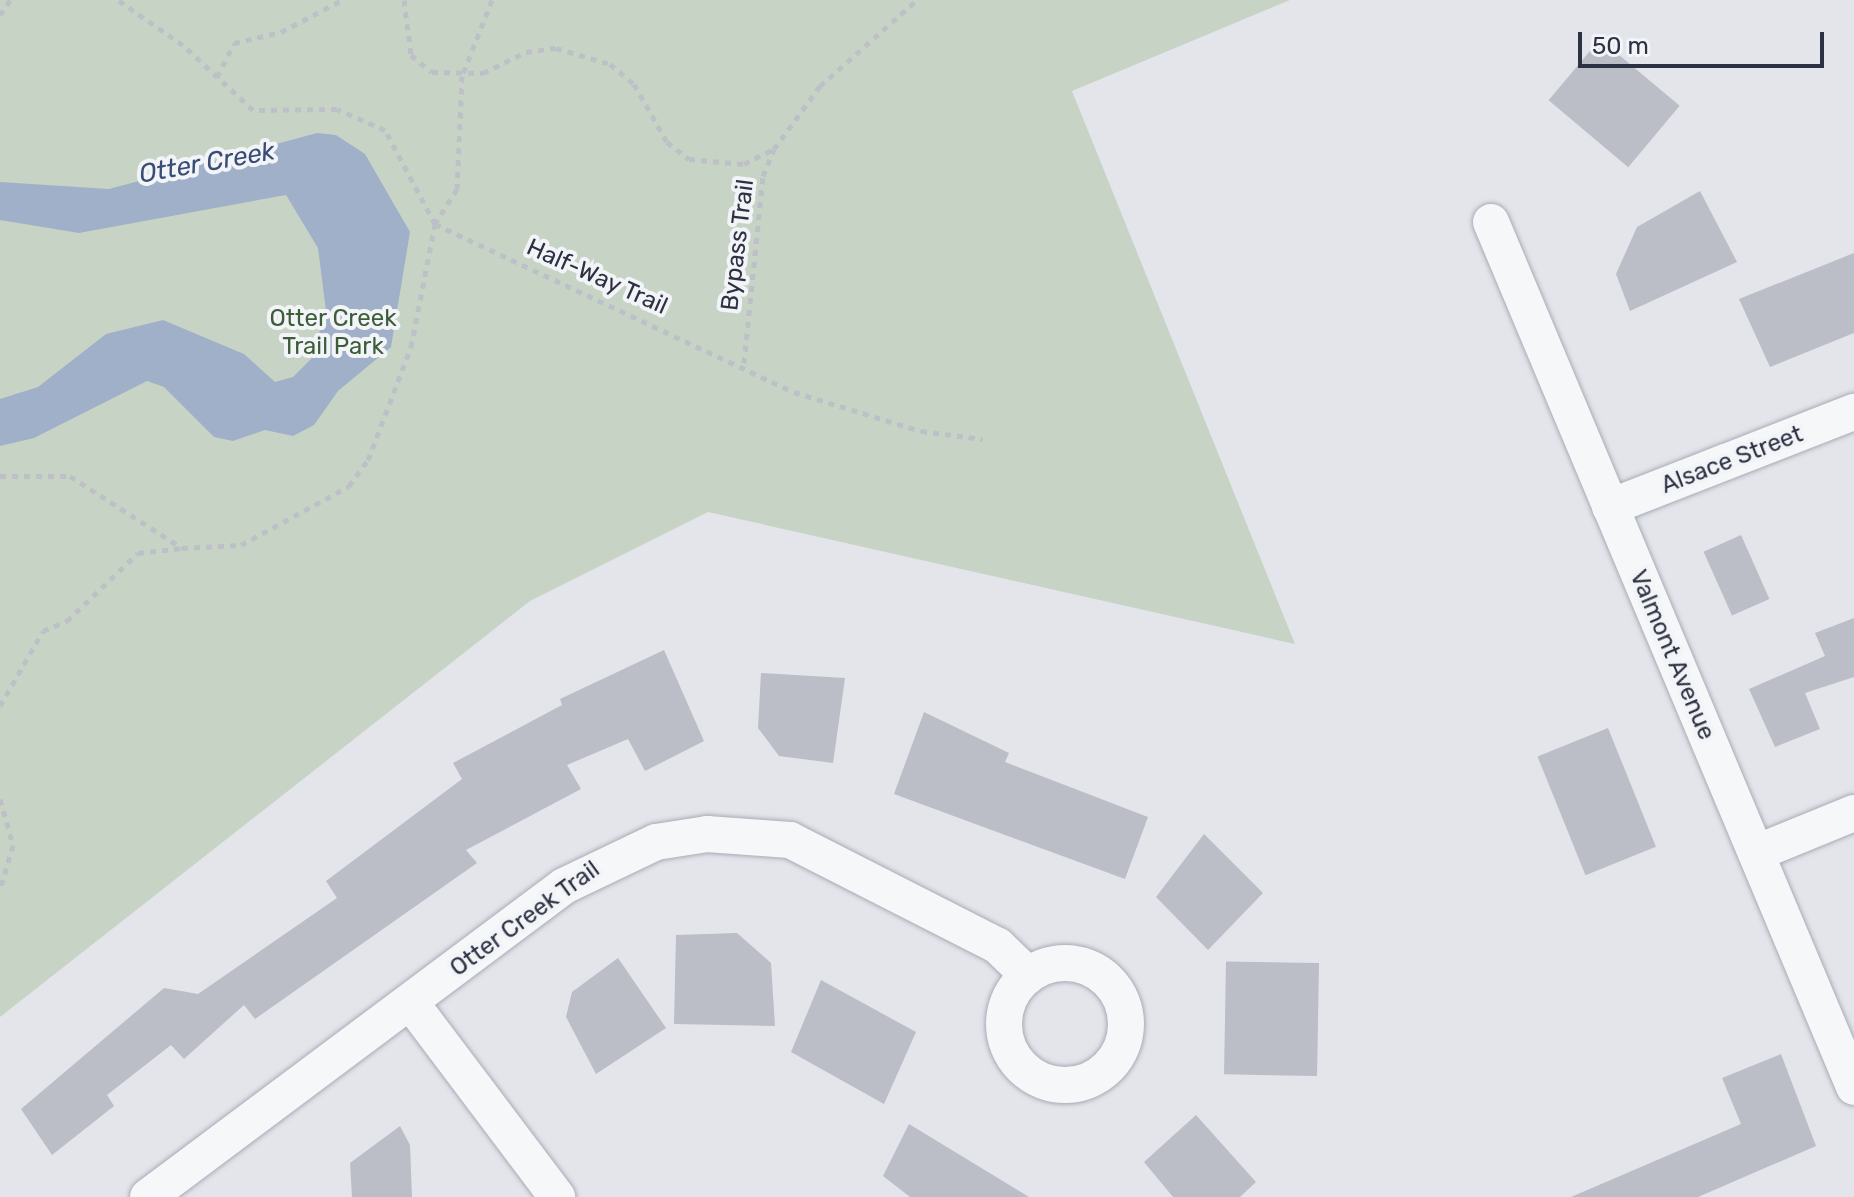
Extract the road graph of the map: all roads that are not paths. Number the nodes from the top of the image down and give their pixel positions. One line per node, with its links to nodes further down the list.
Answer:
1 (1491, 222): 3 (street, Valmont Avenue)
2 (1854, 412): 3 (street, Alsace Street)
3 (1610, 507): 5 (street, Valmont Avenue)
4 (1854, 813): 5 (street)
5 (1756, 853): 8 (street, Valmont Avenue)
6 (1028, 975): 7 (street, Otter Creek Trail)
7 (411, 1003): 9 (street, Otter Creek Trail); 10 (street)
8 (1854, 1087)
9 (148, 1197)
10 (557, 1197)

